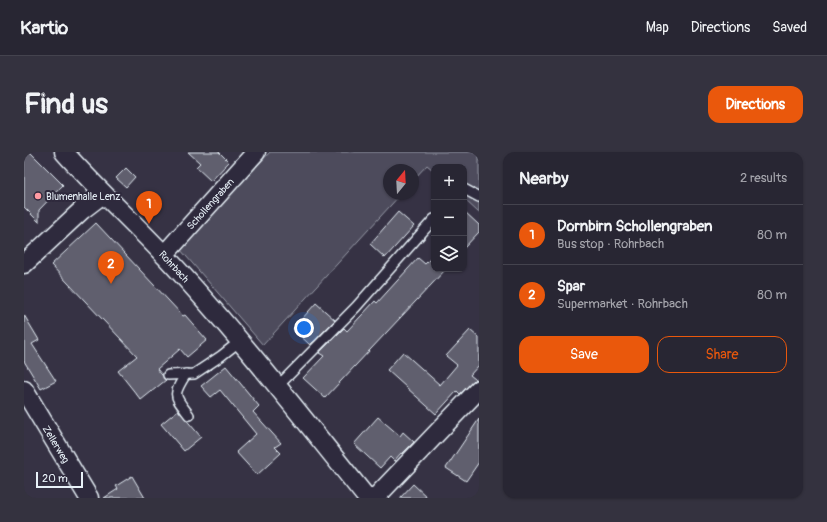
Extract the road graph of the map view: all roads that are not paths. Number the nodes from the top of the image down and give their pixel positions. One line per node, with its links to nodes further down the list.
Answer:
1 (64, 152): 4 (street, Rohrbach)
2 (256, 152): 7 (street, Schollengraben)
3 (467, 190): 5 (lane)
4 (104, 194): 7 (street, Rohrbach); 8 (street)
5 (479, 196)
6 (431, 222): 12 (lane)
7 (164, 255): 9 (street, Rohrbach)
8 (24, 264)
9 (240, 341): 10 (lane); 12 (street, Rohrbach)
10 (186, 374): 11 (lane); 15 (lane)
11 (168, 375)
12 (278, 386): 17 (street, Rohrbach)
13 (479, 389): 18 (street)
14 (24, 390): 16 (street, Zellerweg)
15 (189, 415)
16 (89, 498)
17 (367, 498)
18 (375, 498)

